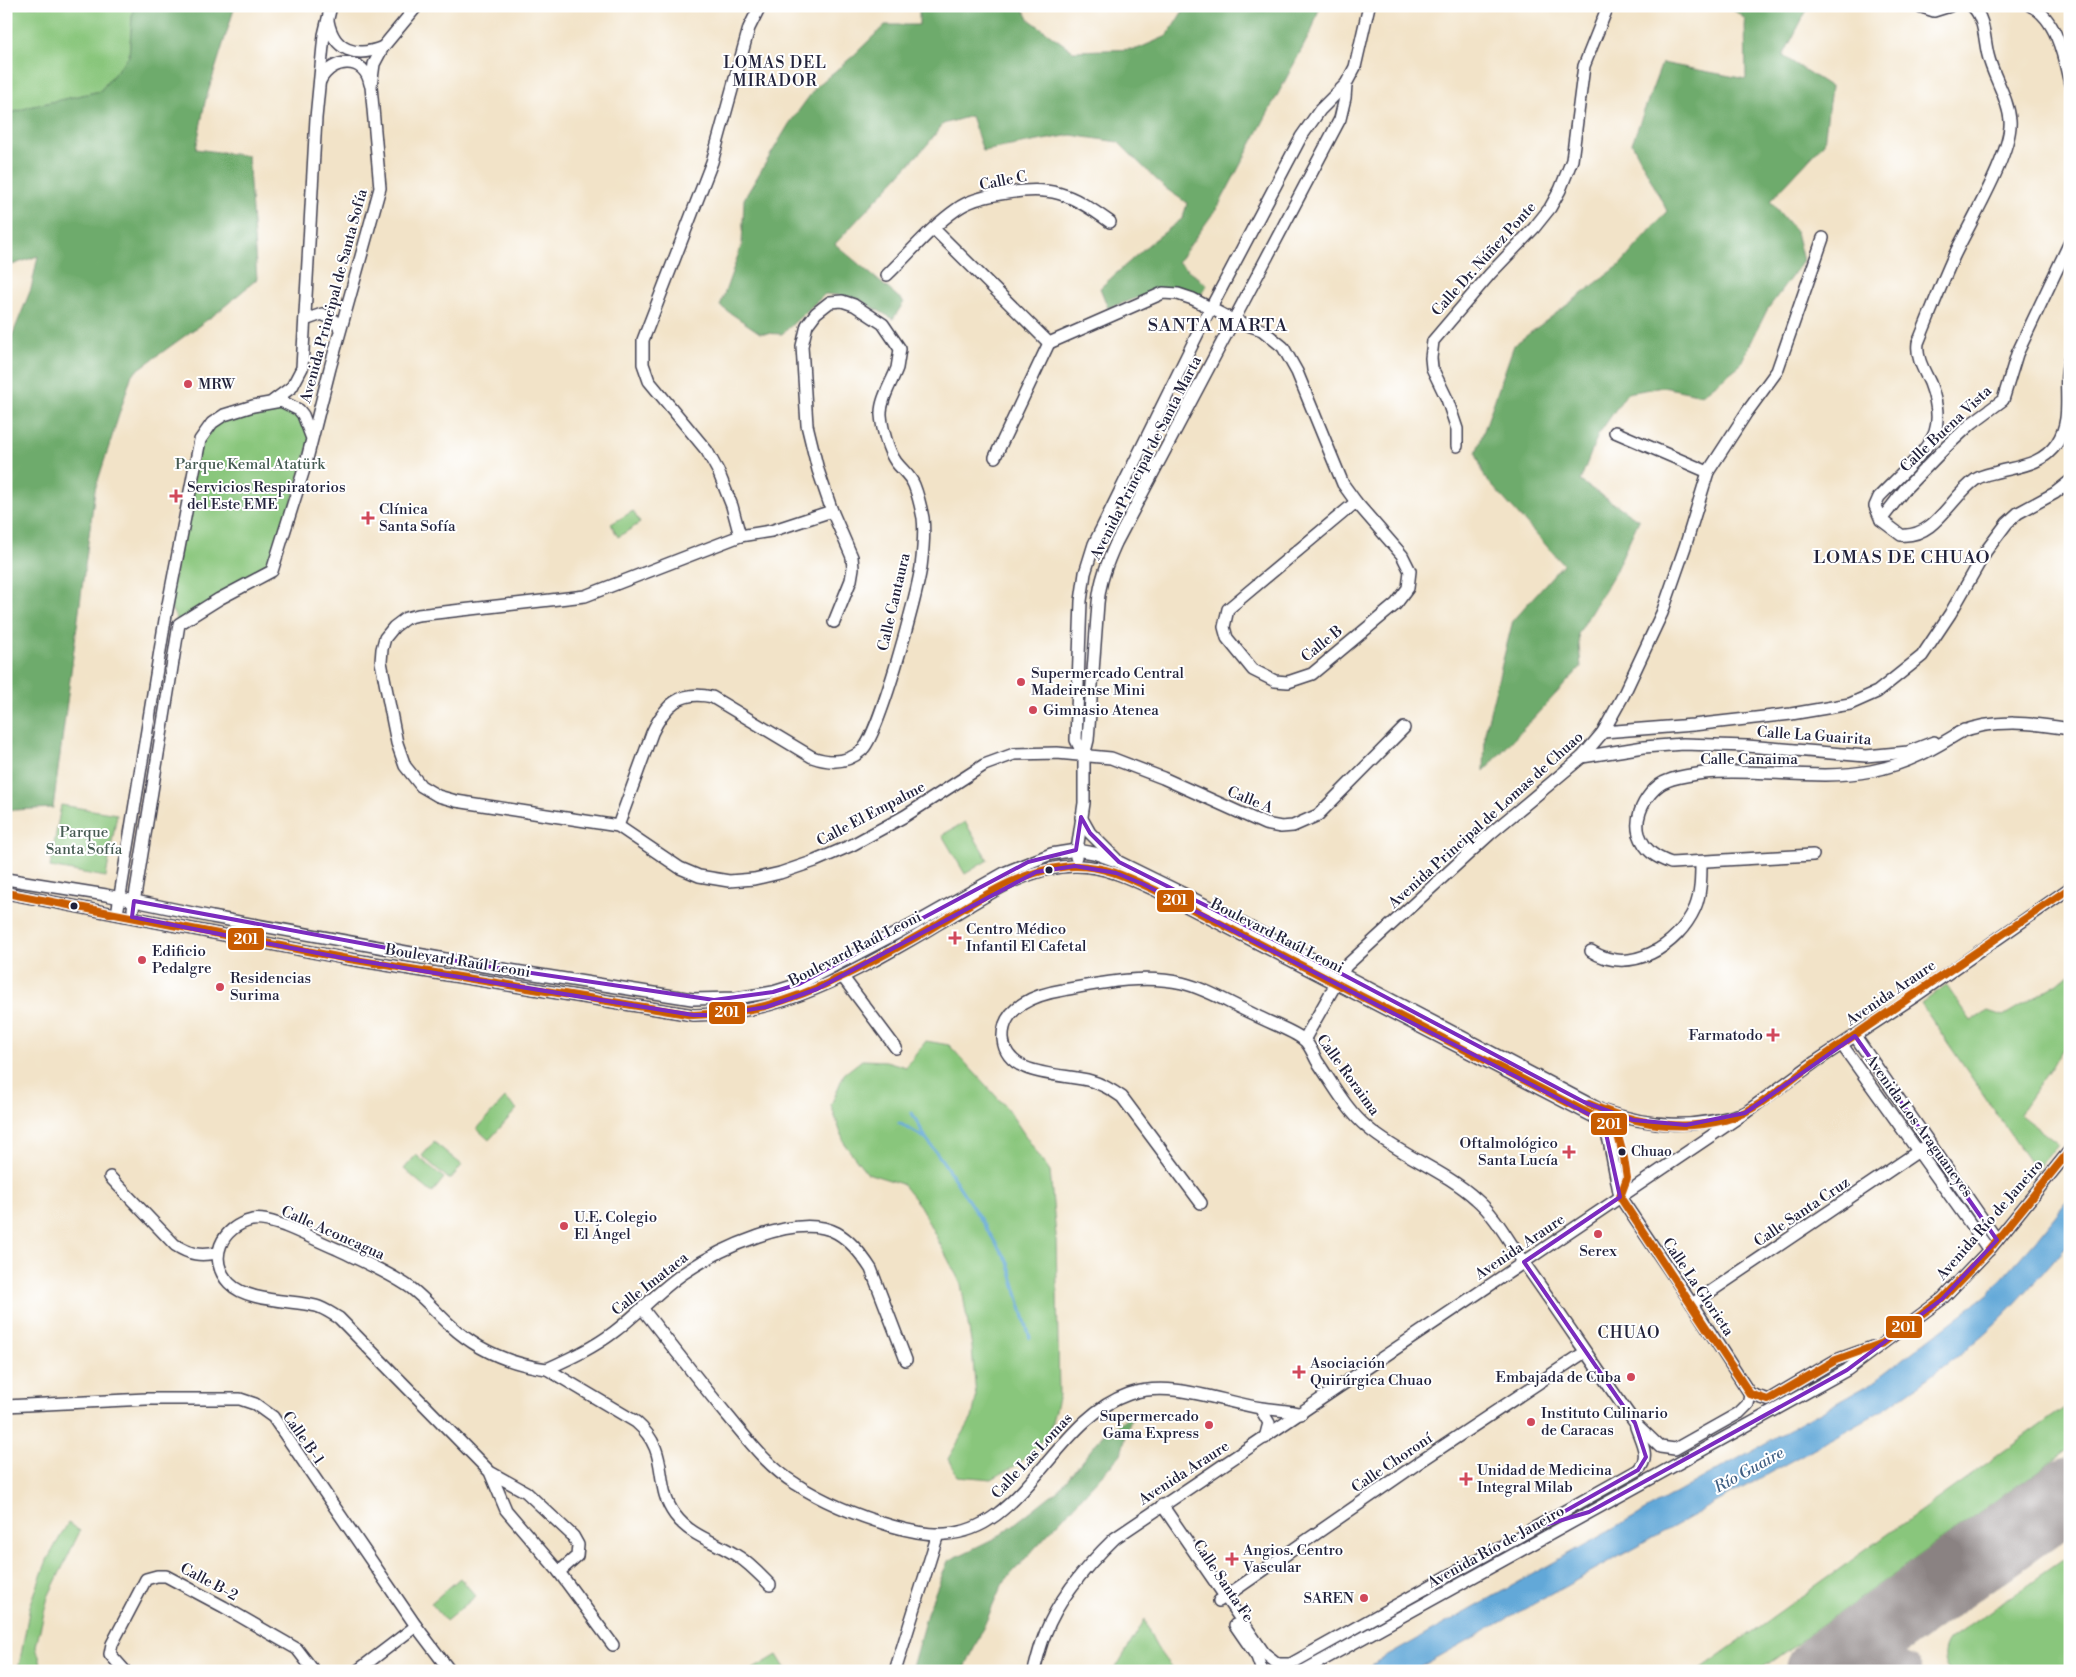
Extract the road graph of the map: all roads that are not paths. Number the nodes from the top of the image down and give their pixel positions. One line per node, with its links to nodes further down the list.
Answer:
1 (417, 6): 10 (street, Avenida Principal de Santa Sofía)
2 (760, 6): 36 (street)
3 (1368, 6): 12 (street, Avenida Principal de Santa Marta)
4 (1608, 6): 29 (street, Calle Dr. Núñez Ponte)
5 (1918, 6): 6 (street)
6 (1950, 6)
7 (1972, 6): 35 (street)
8 (2031, 6): 13 (street)
9 (329, 12): 10 (street, Avenida Principal de Santa Sofía); 11 (street, Avenida Principal de Santa Sofía)
10 (383, 47): 14 (street, Avenida Principal de Santa Sofía)
11 (318, 84): 14 (street); 21 (street, Avenida Principal de Santa Sofía)
12 (1346, 84): 20 (street, Avenida Principal de Santa Marta); 22 (street, Avenida Principal de Santa Marta)
13 (2070, 84)
14 (371, 86): 23 (street, Avenida Principal de Santa Sofía)
15 (1110, 222): 16 (street, Calle C)
16 (934, 229): 19 (street, Calle C); 24 (street)
17 (1823, 238): 31 (street, Avenida Principal de Lomas de Chuao)
18 (2070, 242): 35 (street, Calle Buena Vista)
19 (887, 275)
20 (1211, 308): 22 (street, Calle B); 24 (street); 45 (street, Avenida Principal de Santa Marta)
21 (305, 320): 23 (street); 26 (street, Avenida Principal de Santa Sofía)
22 (1233, 320): 33 (street, Calle B); 45 (street, Avenida Principal de Santa Marta)
23 (340, 329): 28 (street, Avenida Principal de Santa Sofía)
24 (1049, 343): 30 (street)
25 (2070, 357): 35 (street)
26 (273, 401): 28 (street, Avenida Principal de Santa Sofía); 37 (street, Avenida Principal de Santa Sofía)
27 (1615, 432): 31 (street)
28 (312, 436): 40 (street, Avenida Principal de Santa Sofía)
29 (1457, 446)
30 (995, 457)
31 (1708, 472): 44 (street, Avenida Principal de Lomas de Chuao)
32 (2070, 481): 44 (street)
33 (1356, 502): 33 (street, Calle B)
34 (832, 511): 36 (street); 39 (street); 48 (street, Calle Cantaura)
35 (1881, 520)
36 (740, 536): 48 (street)
37 (169, 604): 38 (street, Avenida Principal de Santa Sofía); 40 (street)
38 (165, 620): 40 (street); 57 (street)
39 (834, 622)
40 (180, 624): 58 (street)
41 (1404, 728): 45 (street, Calle A)
42 (2070, 729): 43 (street, Calle La Guairita)
43 (1964, 730): 46 (street, Calle La Guairita); 52 (street, Calle Canaima)
44 (1604, 732): 46 (street, Avenida Principal de Lomas de Chuao)
45 (1084, 756): 47 (street, Avenida Principal de Santa Marta); 48 (street, Calle El Empalme)
46 (1582, 757): 63 (street, Avenida Principal de Lomas de Chuao)
47 (1081, 817): 49 (street, Avenida Principal de Santa Marta); 51 (street)
48 (618, 826)
49 (1076, 850): 51 (street, Boulevard Raúl Leoni); 53 (street, Avenida Principal de Santa Marta); 58 (street, Boulevard Raúl Leoni)
50 (1813, 855): 52 (street, Calle Canaima)
51 (1119, 862): 63 (street, Boulevard Raúl Leoni)
52 (1701, 862): 61 (street)
53 (1075, 866): 62 (street, Boulevard Raúl Leoni); 63 (street, Boulevard Raúl Leoni)
54 (6, 879): 57 (street, Boulevard Raúl Leoni)
55 (2070, 888): 64 (street, Avenida Araure)
56 (6, 893): 59 (street, Boulevard Raúl Leoni)
57 (120, 898): 58 (street, Boulevard Raúl Leoni); 59 (street)
58 (134, 902): 60 (street)
59 (117, 914): 60 (street, Boulevard Raúl Leoni)
60 (132, 917): 62 (street, Boulevard Raúl Leoni)
61 (1591, 951)
62 (842, 976): 67 (street)
63 (1339, 979): 65 (street, Avenida Principal de Lomas de Chuao); 68 (street, Boulevard Raúl Leoni); 73 (street, Boulevard Raúl Leoni)
64 (1855, 1036): 66 (street, Avenida Araure); 69 (street, Avenida Los Araguaneyes)
65 (1304, 1040): 74 (street, Calle Roraima); 78 (street, Calle Roraima)
66 (1842, 1045): 68 (street, Avenida Araure); 71 (street, Avenida Los Araguaneyes)
67 (896, 1048)
68 (1745, 1113): 73 (street, Avenida Araure)
69 (1929, 1144): 71 (street, Calle Santa Cruz); 75 (street, Avenida Los Araguaneyes)
70 (2070, 1150): 75 (street, Avenida Río de Janeiro)
71 (1919, 1151): 76 (street, Avenida Los Araguaneyes); 79 (street, Calle Santa Cruz)
72 (110, 1177): 77 (street)
73 (1620, 1197): 78 (street, Avenida Araure); 79 (street, Calle La Glorieta)
74 (1201, 1202)
75 (1997, 1240): 76 (street, Avenida Río de Janeiro)
76 (1989, 1250): 81 (street, Avenida Río de Janeiro)
77 (218, 1253): 84 (street, Calle Aconcagua); 91 (street)
78 (1524, 1262): 82 (street, Calle Roraima); 88 (street, Avenida Araure)
79 (1692, 1304): 85 (street, Calle La Glorieta)
80 (642, 1308): 83 (street, Calle Imataca); 84 (street, Calle Imataca); 95 (street, Calle Las Lomas)
81 (1883, 1343): 85 (street, Avenida Río de Janeiro); 93 (street, Avenida Río de Janeiro)
82 (1585, 1352): 89 (street, Calle Roraima); 98 (street, Calle Choroní)
83 (906, 1360)
84 (548, 1370): 97 (street, Calle Aconcagua)
85 (1750, 1394): 89 (street, Calle Roraima)
86 (6, 1406): 99 (street, Calle B-1)
87 (1260, 1408): 88 (street, Calle Las Lomas); 90 (street); 95 (street, Calle Las Lomas)
88 (1301, 1414): 90 (street, Avenida Araure)
89 (1635, 1423): 94 (street, Avenida Río de Janeiro)
90 (1265, 1438): 92 (street, Avenida Araure)
91 (490, 1472): 96 (street); 96 (street)
92 (1159, 1507): 98 (street, Calle Santa Fe); 107 (street, Avenida Araure)
93 (1589, 1512): 94 (street); 110 (street, Avenida Río de Janeiro)
94 (1535, 1528): 101 (street, Avenida Río de Janeiro)
95 (938, 1534): 106 (street)
96 (560, 1572): 100 (street)
97 (770, 1585)
98 (1221, 1599): 101 (street, Calle Santa Fe); 108 (street, Calle Santa Fe)
99 (416, 1626): 104 (street); 105 (street, Calle B-1)
100 (613, 1645)
101 (1289, 1664): 109 (street, Avenida Río de Janeiro)
102 (124, 1671): 103 (street, Calle B-2)
103 (314, 1671)
104 (357, 1671)
105 (450, 1671)
106 (895, 1671)
107 (1034, 1671)
108 (1262, 1671)
109 (1278, 1671)
110 (1303, 1671)

